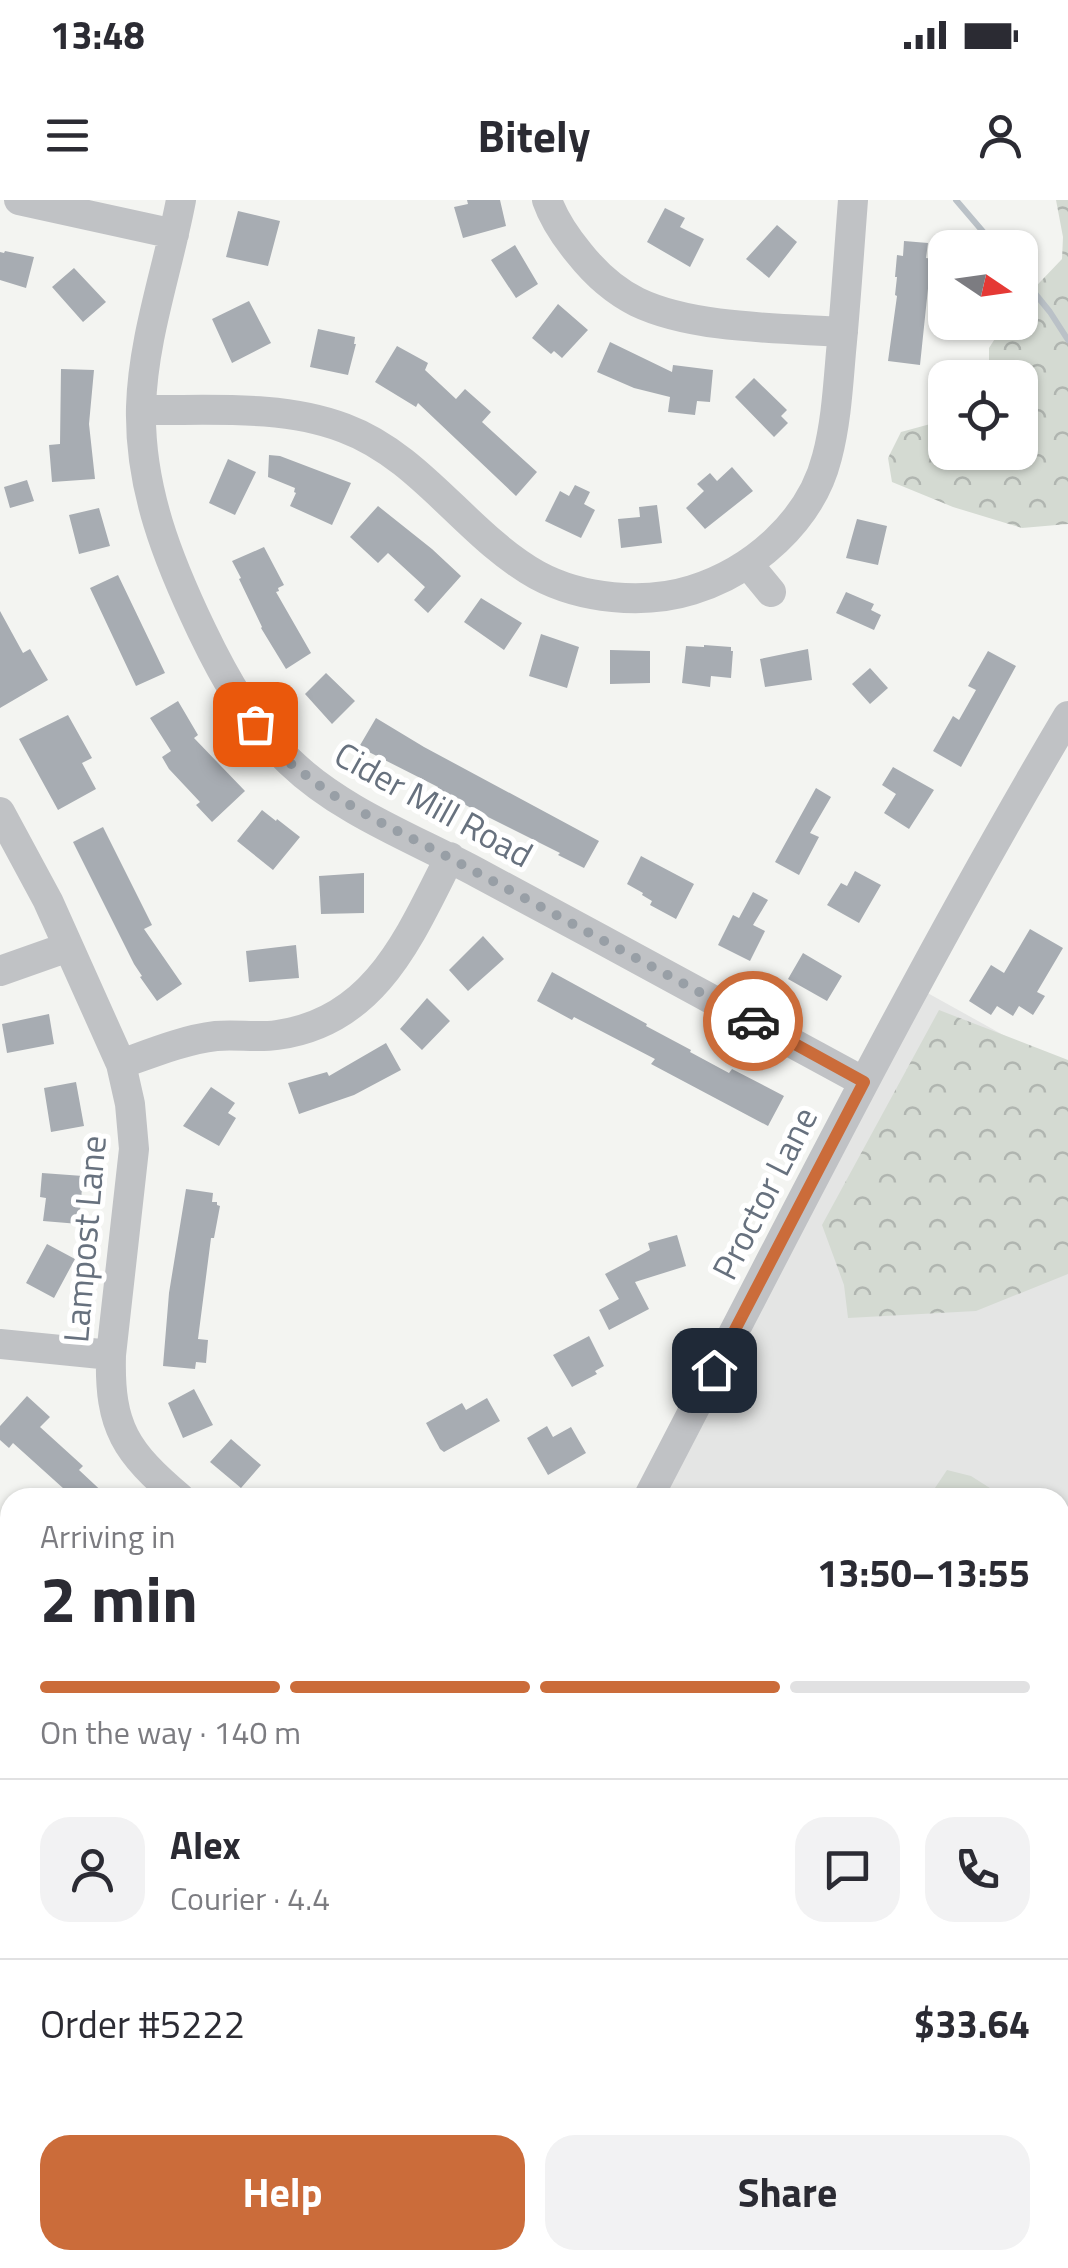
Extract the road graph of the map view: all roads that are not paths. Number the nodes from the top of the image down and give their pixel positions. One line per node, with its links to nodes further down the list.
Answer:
1 (20, 200): 5 (street)
2 (182, 200): 5 (street, Cider Mill Road)
3 (547, 200): 6 (street)
4 (853, 200): 6 (street)
5 (174, 234): 7 (street, Cider Mill Road)
6 (843, 332): 8 (street)
7 (141, 410): 8 (street); 12 (street, Cider Mill Road)
8 (748, 564): 9 (street)
9 (771, 592)
10 (1068, 716): 16 (street, Proctor Lane)
11 (0, 812): 13 (street, Lampost Lane)
12 (450, 858): 15 (street); 16 (street, Cider Mill Road)
13 (68, 947): 14 (street); 15 (street, Lampost Lane)
14 (0, 970)
15 (120, 1064): 18 (street, Lampost Lane)
16 (864, 1082): 20 (street, Proctor Lane)
17 (0, 1344): 18 (street)
18 (112, 1356): 19 (street, Lampost Lane)
19 (169, 1488)
20 (653, 1488)

